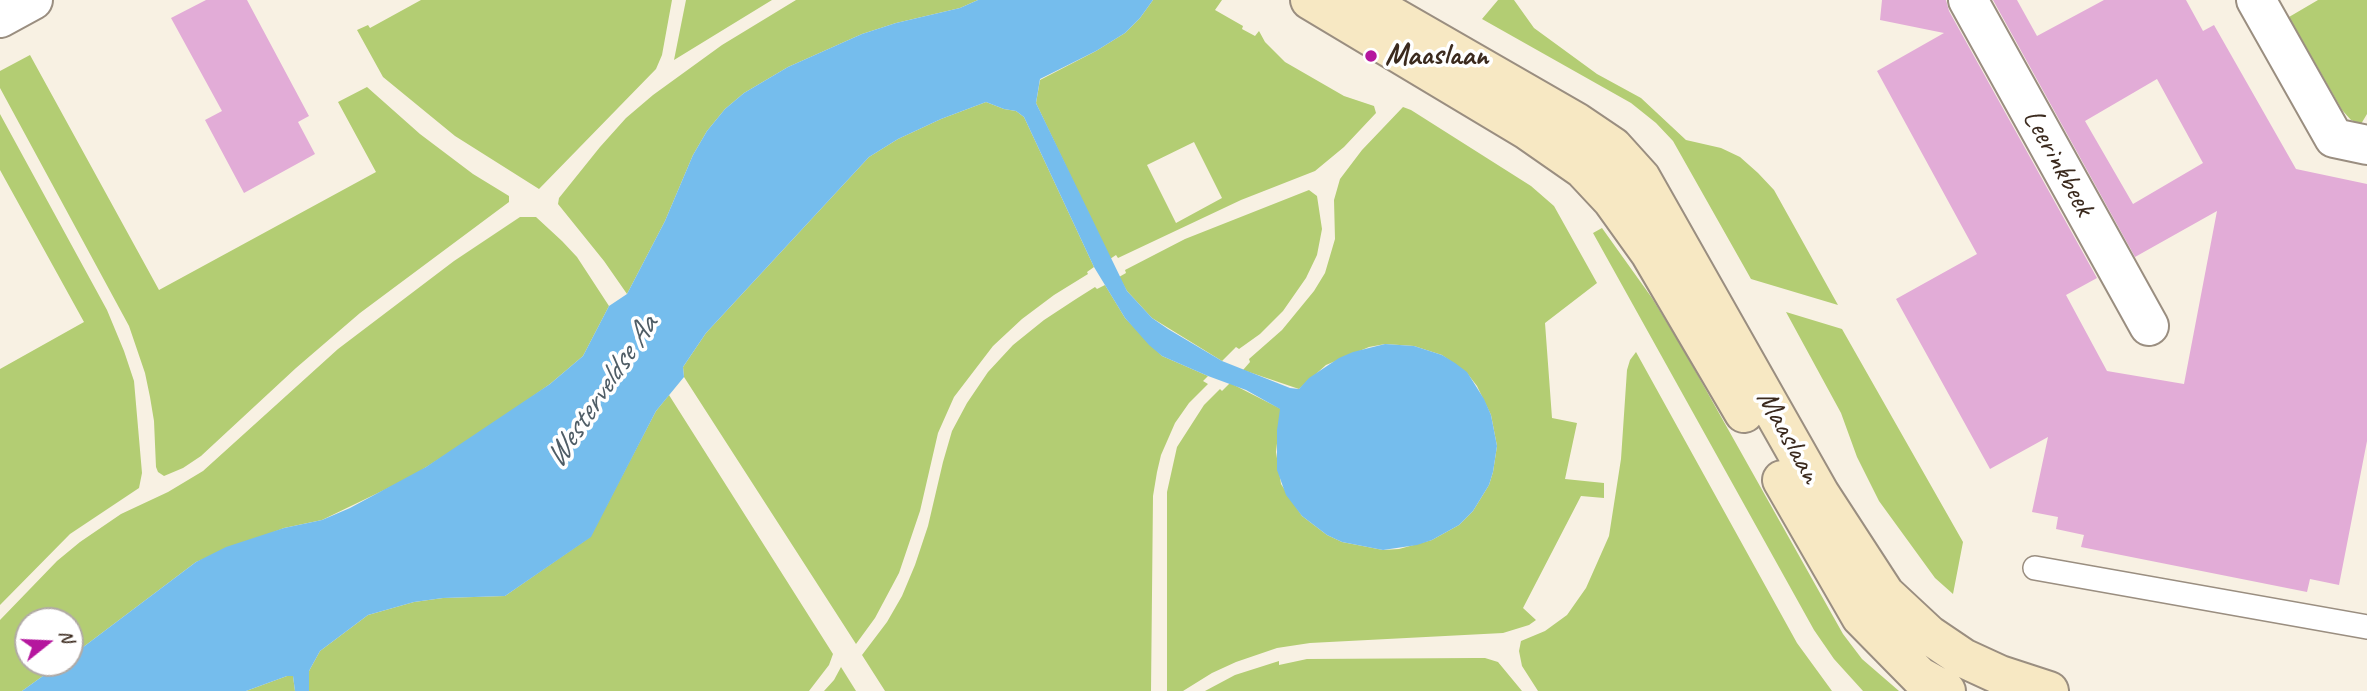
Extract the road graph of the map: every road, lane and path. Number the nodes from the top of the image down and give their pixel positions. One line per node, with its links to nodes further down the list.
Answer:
1 (33, 0): 6 (street)
2 (1310, 0): 11 (street, Maaslaan)
3 (1364, 0): 12 (street, Maaslaan)
4 (1968, 0): 8 (street, Leerinkbeek)
5 (2256, 0): 7 (street)
6 (0, 18)
7 (2367, 145)
8 (2149, 326)
9 (2035, 568): 10 (lane)
10 (2367, 627)
11 (1946, 691)
12 (2049, 691)

